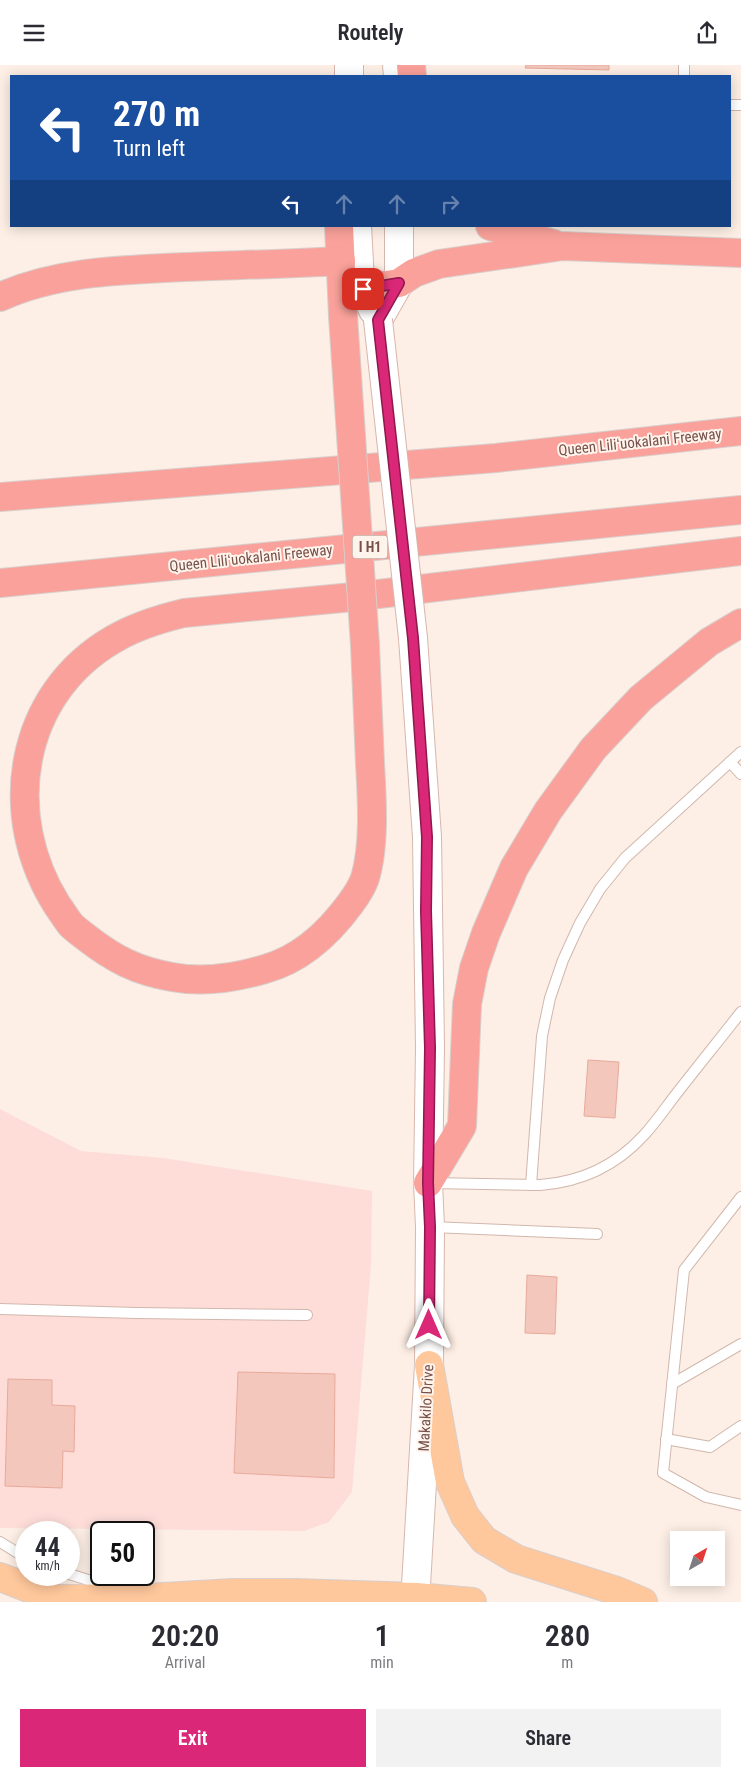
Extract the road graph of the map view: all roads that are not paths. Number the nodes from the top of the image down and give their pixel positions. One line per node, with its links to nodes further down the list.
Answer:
1 (339, 227): 7 (highway)
2 (357, 227): 9 (main road, Makakilo Drive)
3 (399, 227): 8 (main road)
4 (494, 227): 5 (highway)
5 (563, 246): 6 (highway); 8 (highway)
6 (741, 253)
7 (341, 261): 10 (highway); 15 (highway, bridge)
8 (399, 283): 9 (highway); 11 (main road)
9 (363, 289): 11 (main road, Makakilo Drive)
10 (0, 297)
11 (378, 320): 22 (main road, Makakilo Drive, bridge)
12 (741, 431): 13 (highway, Queen Liliʻuokalani Freeway)
13 (0, 497)
14 (741, 511): 16 (highway, Queen Liliʻuokalani Freeway / I H1)
15 (741, 551)
16 (0, 583)
17 (741, 623): 22 (highway)
18 (741, 752): 19 (lane)
19 (730, 762): 20 (lane); 23 (lane)
20 (741, 774)
21 (741, 1012): 23 (lane)
22 (428, 1183): 23 (lane); 25 (main road, Makakilo Drive)
23 (531, 1185)
24 (741, 1197): 31 (lane)
25 (430, 1227): 26 (lane); 30 (main road, Makakilo Drive)
26 (597, 1234)
27 (0, 1309): 28 (lane)
28 (307, 1315)
29 (741, 1344): 31 (lane)
30 (429, 1365): 41 (main road, Makakilo Drive); 43 (main road)
31 (672, 1383): 33 (lane)
32 (741, 1426): 33 (lane)
33 (666, 1439): 34 (lane)
34 (741, 1505)
35 (0, 1542): 36 (lane)
36 (15, 1551)
37 (0, 1577): 39 (main road)
38 (80, 1577): 40 (lane)
39 (54, 1600): 40 (main road)
40 (154, 1600): 41 (main road)
41 (415, 1600): 42 (main road)
42 (472, 1602)
43 (643, 1602)

